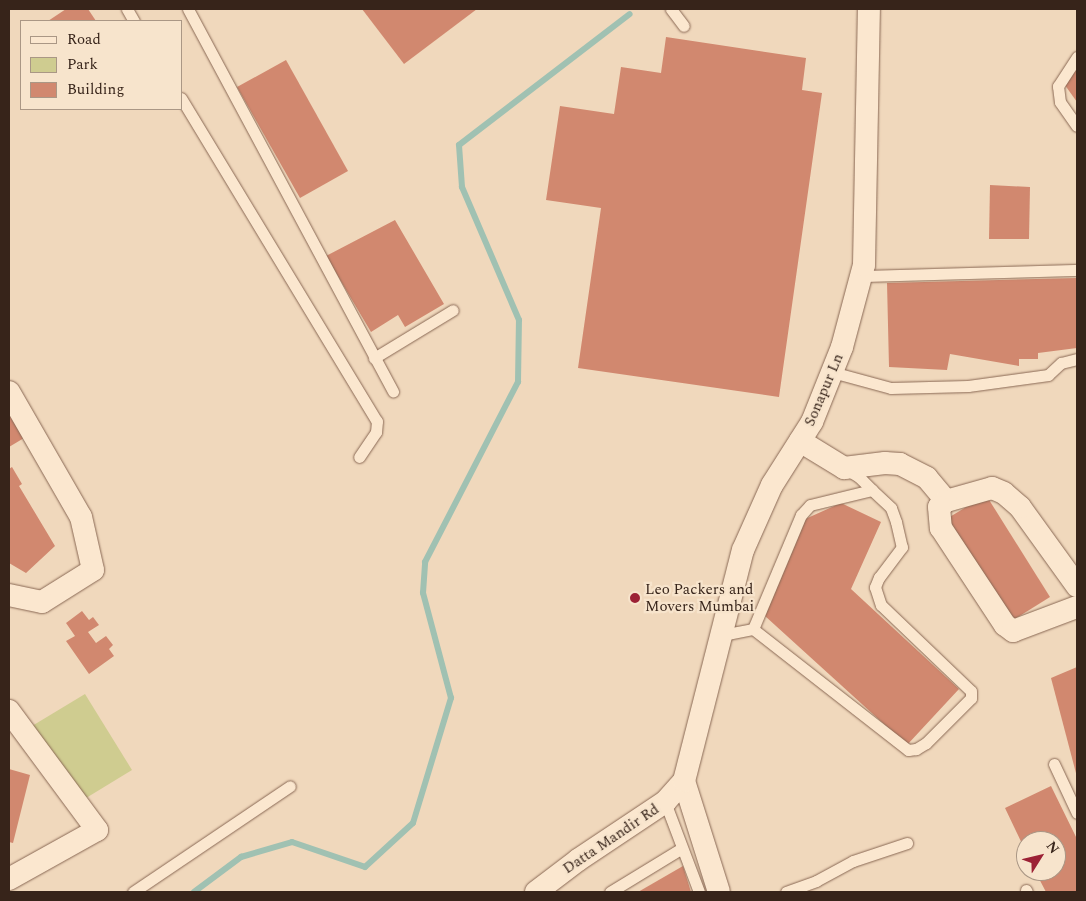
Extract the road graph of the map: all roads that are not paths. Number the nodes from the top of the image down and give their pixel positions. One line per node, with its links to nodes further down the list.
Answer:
1 (127, 9): 5 (lane)
2 (188, 9): 13 (lane)
3 (671, 9): 6 (lane)
4 (870, 9): 11 (street, Sonapur Ln)
5 (133, 20)
6 (684, 26)
7 (1077, 57): 9 (lane)
8 (182, 100): 19 (lane)
9 (1077, 126)
10 (1077, 270): 11 (lane)
11 (861, 276): 15 (street, Sonapur Ln)
12 (453, 310): 13 (lane)
13 (374, 358): 17 (lane)
14 (1077, 359): 15 (lane)
15 (832, 372): 18 (street, Sonapur Ln)
16 (9, 392): 24 (street)
17 (393, 392)
18 (800, 441): 20 (street); 27 (street, Sonapur Ln)
19 (359, 457)
20 (844, 468): 21 (lane); 22 (street)
21 (872, 490): 26 (lane); 26 (lane)
22 (946, 501): 23 (street); 25 (street)
23 (1077, 586)
24 (9, 595)
25 (1077, 607)
26 (753, 629): 27 (lane)
27 (722, 635): 30 (street, Sonapur Ln)
28 (9, 711): 36 (street)
29 (1054, 764): 33 (lane)
30 (684, 781): 32 (street, Datta Mandir Rd); 41 (street)
31 (290, 786): 37 (lane)
32 (665, 802): 35 (lane); 38 (street, Datta Mandir Rd)
33 (1077, 813)
34 (907, 843): 42 (lane)
35 (682, 848): 39 (lane); 40 (lane)
36 (9, 879)
37 (133, 892)
38 (536, 892)
39 (610, 892)
40 (699, 892)
41 (719, 892)
42 (786, 892)

